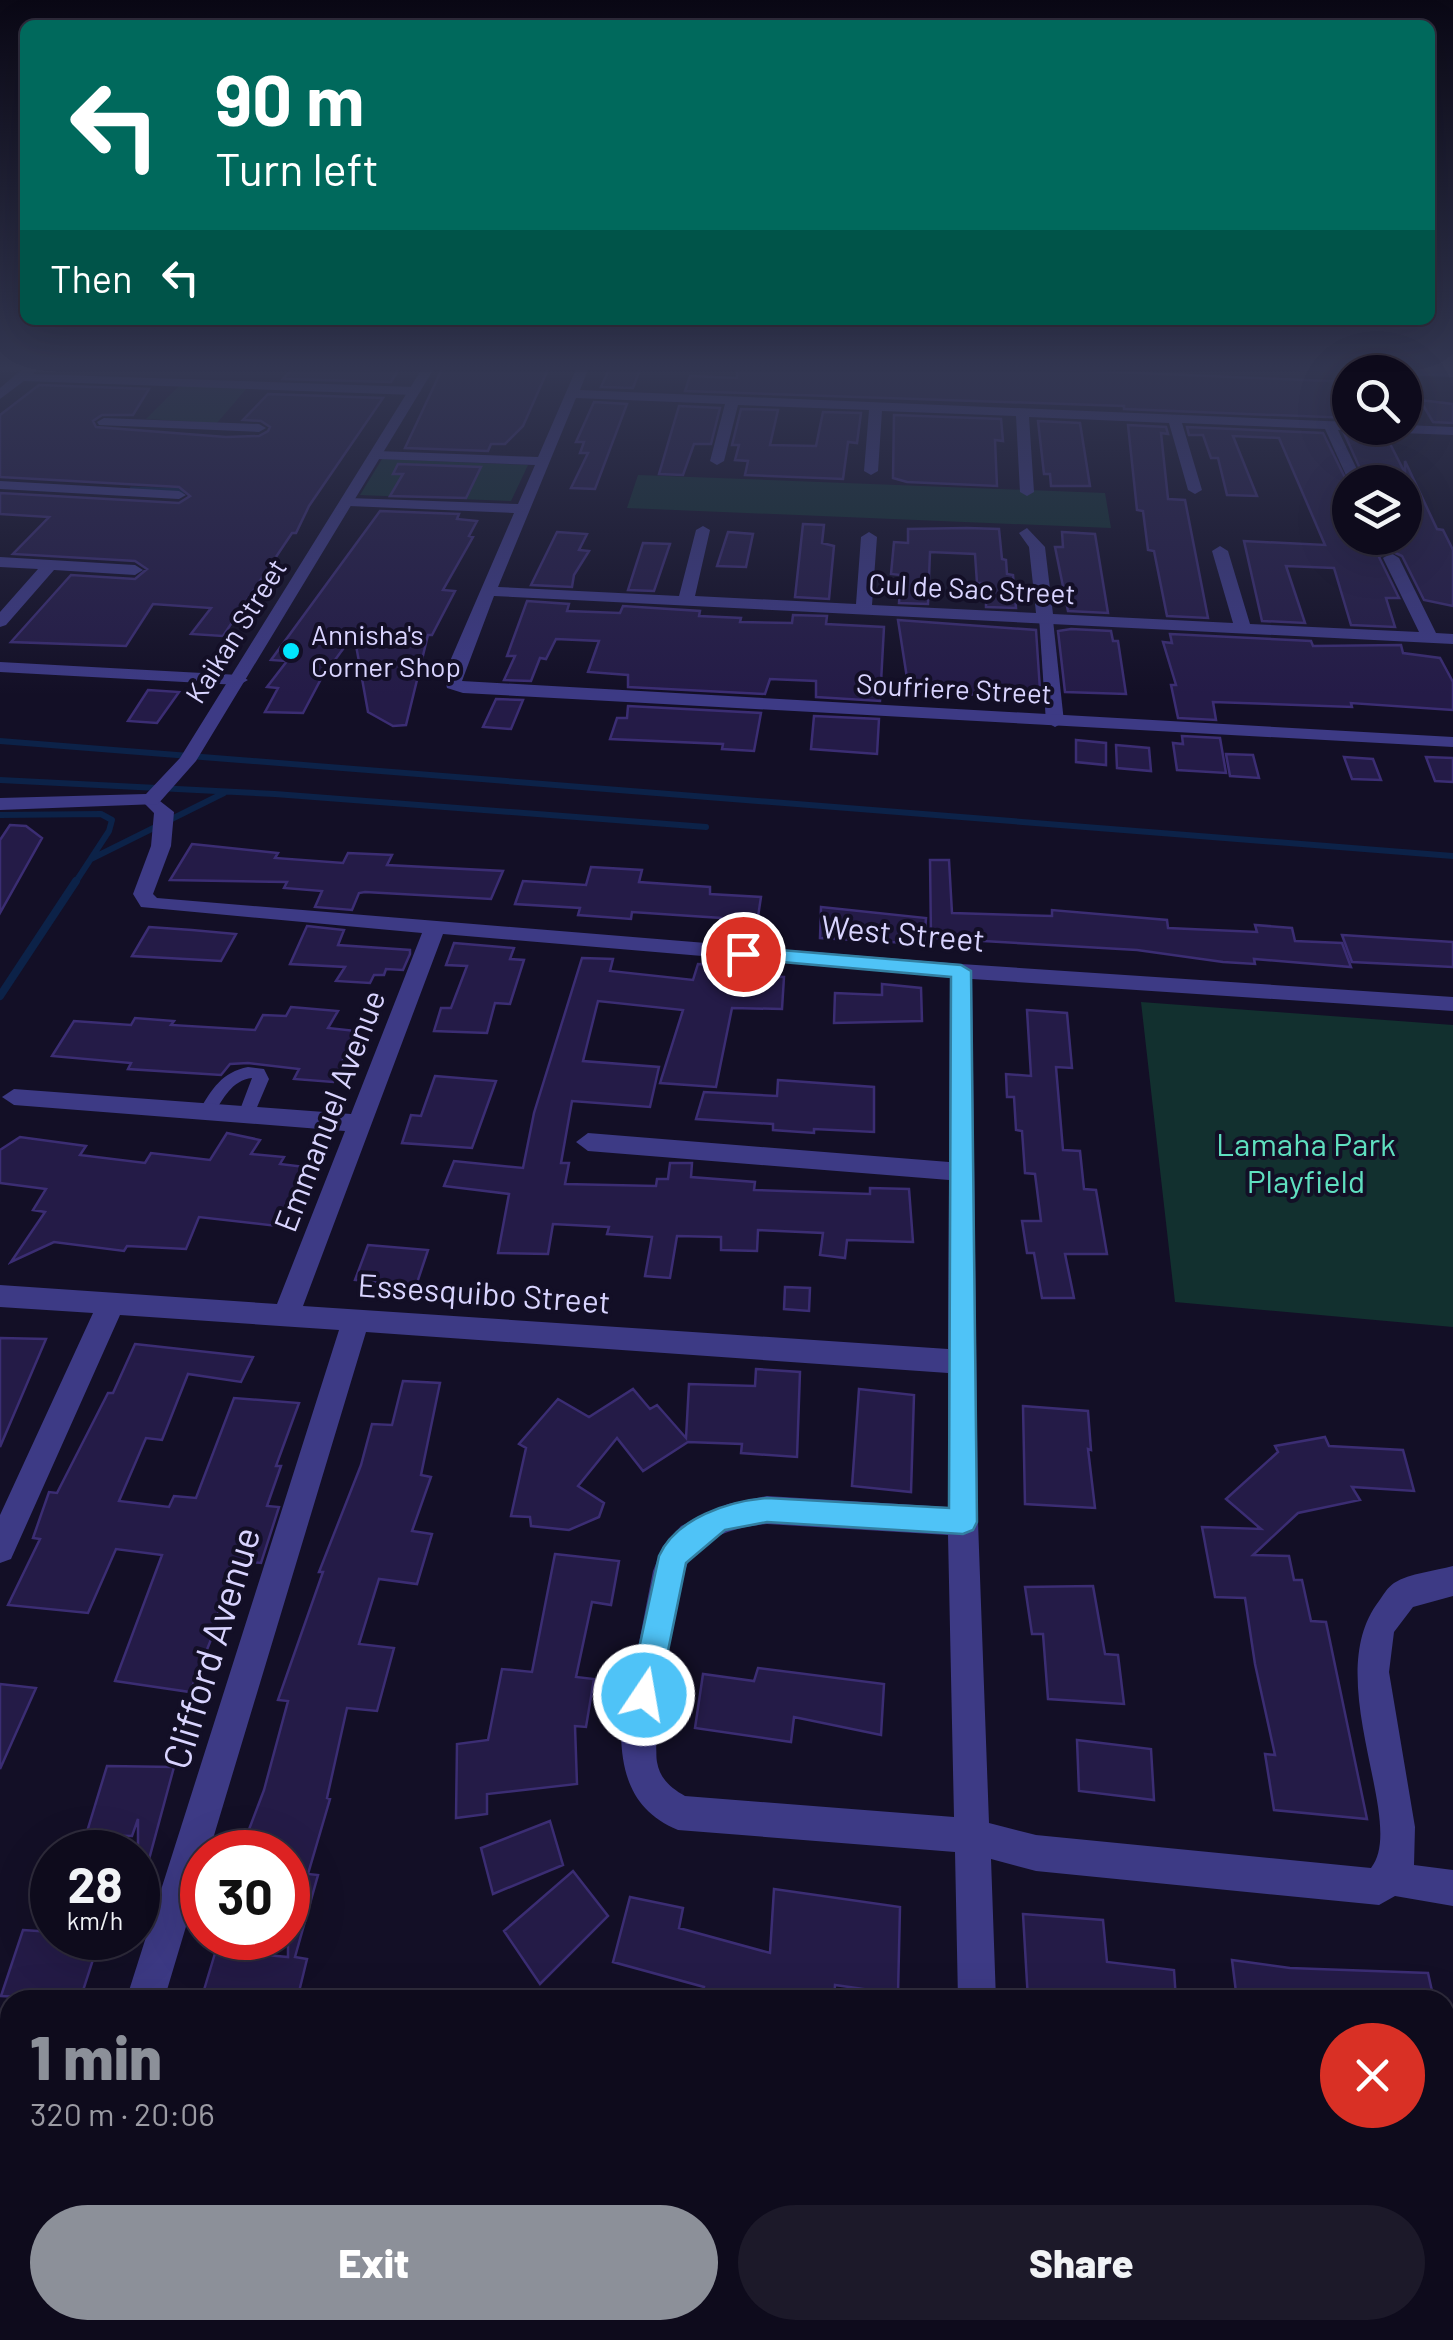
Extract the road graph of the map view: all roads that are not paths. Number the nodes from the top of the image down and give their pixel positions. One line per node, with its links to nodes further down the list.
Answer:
1 (365, 476): 9 (street, Kaikan Street)
2 (535, 476): 10 (street)
3 (1026, 476): 7 (street)
4 (1190, 476): 6 (street)
5 (0, 485): 8 (street)
6 (1194, 490)
7 (1027, 492)
8 (179, 495)
9 (349, 502): 10 (street); 28 (street, Kaikan Street)
10 (522, 509): 19 (street)
11 (702, 530): 20 (street)
12 (1027, 533): 22 (street)
13 (869, 537): 21 (street)
14 (1220, 552): 24 (street)
15 (1391, 558): 25 (street)
16 (0, 562): 17 (street)
17 (50, 566): 18 (street); 23 (street)
18 (136, 570)
19 (488, 591): 20 (street, Cul de Sac Street); 29 (street, Soufriere Street)
20 (686, 602): 21 (street, Cul de Sac Street)
21 (864, 610): 22 (street, Cul de Sac Street)
22 (1046, 620): 24 (street, Cul de Sac Street); 29 (street)
23 (0, 622)
24 (1243, 628): 25 (street, Cul de Sac Street)
25 (1430, 638): 26 (street, Cul de Sac Street)
26 (1453, 639)
27 (0, 667): 28 (street)
28 (239, 680): 32 (street, Kaikan Street)
29 (1055, 722): 30 (street, Soufriere Street)
30 (1453, 742)
31 (0, 804): 32 (street)
32 (160, 814): 33 (street, Kaikan Street)
33 (170, 905): 34 (street, West Street)
34 (434, 928): 35 (street, West Street); 40 (street, Emmanuel Avenue)
35 (961, 971): 36 (street, West Street); 42 (street)
36 (1453, 1004)
37 (14, 1096): 38 (street)
38 (207, 1111): 39 (street); 39 (lane)
39 (246, 1114): 40 (street)
40 (360, 1123): 45 (street, Emmanuel Avenue)
41 (588, 1142): 42 (street)
42 (962, 1172): 47 (street)
43 (0, 1296): 44 (street, Essesquibo Street)
44 (112, 1304): 45 (street, Essesquibo Street); 49 (street)
45 (286, 1316): 46 (street, Essesquibo Street)
46 (356, 1320): 47 (street, Essesquibo Street); 54 (street, Clifford Avenue)
47 (962, 1362): 48 (street)
48 (963, 1522): 51 (street); 51 (street)
49 (0, 1549)
50 (1453, 1581): 52 (street)
51 (973, 1836): 52 (street); 55 (street)
52 (1404, 1882): 53 (street)
53 (1453, 1888)
54 (148, 1990)
55 (977, 1990)

